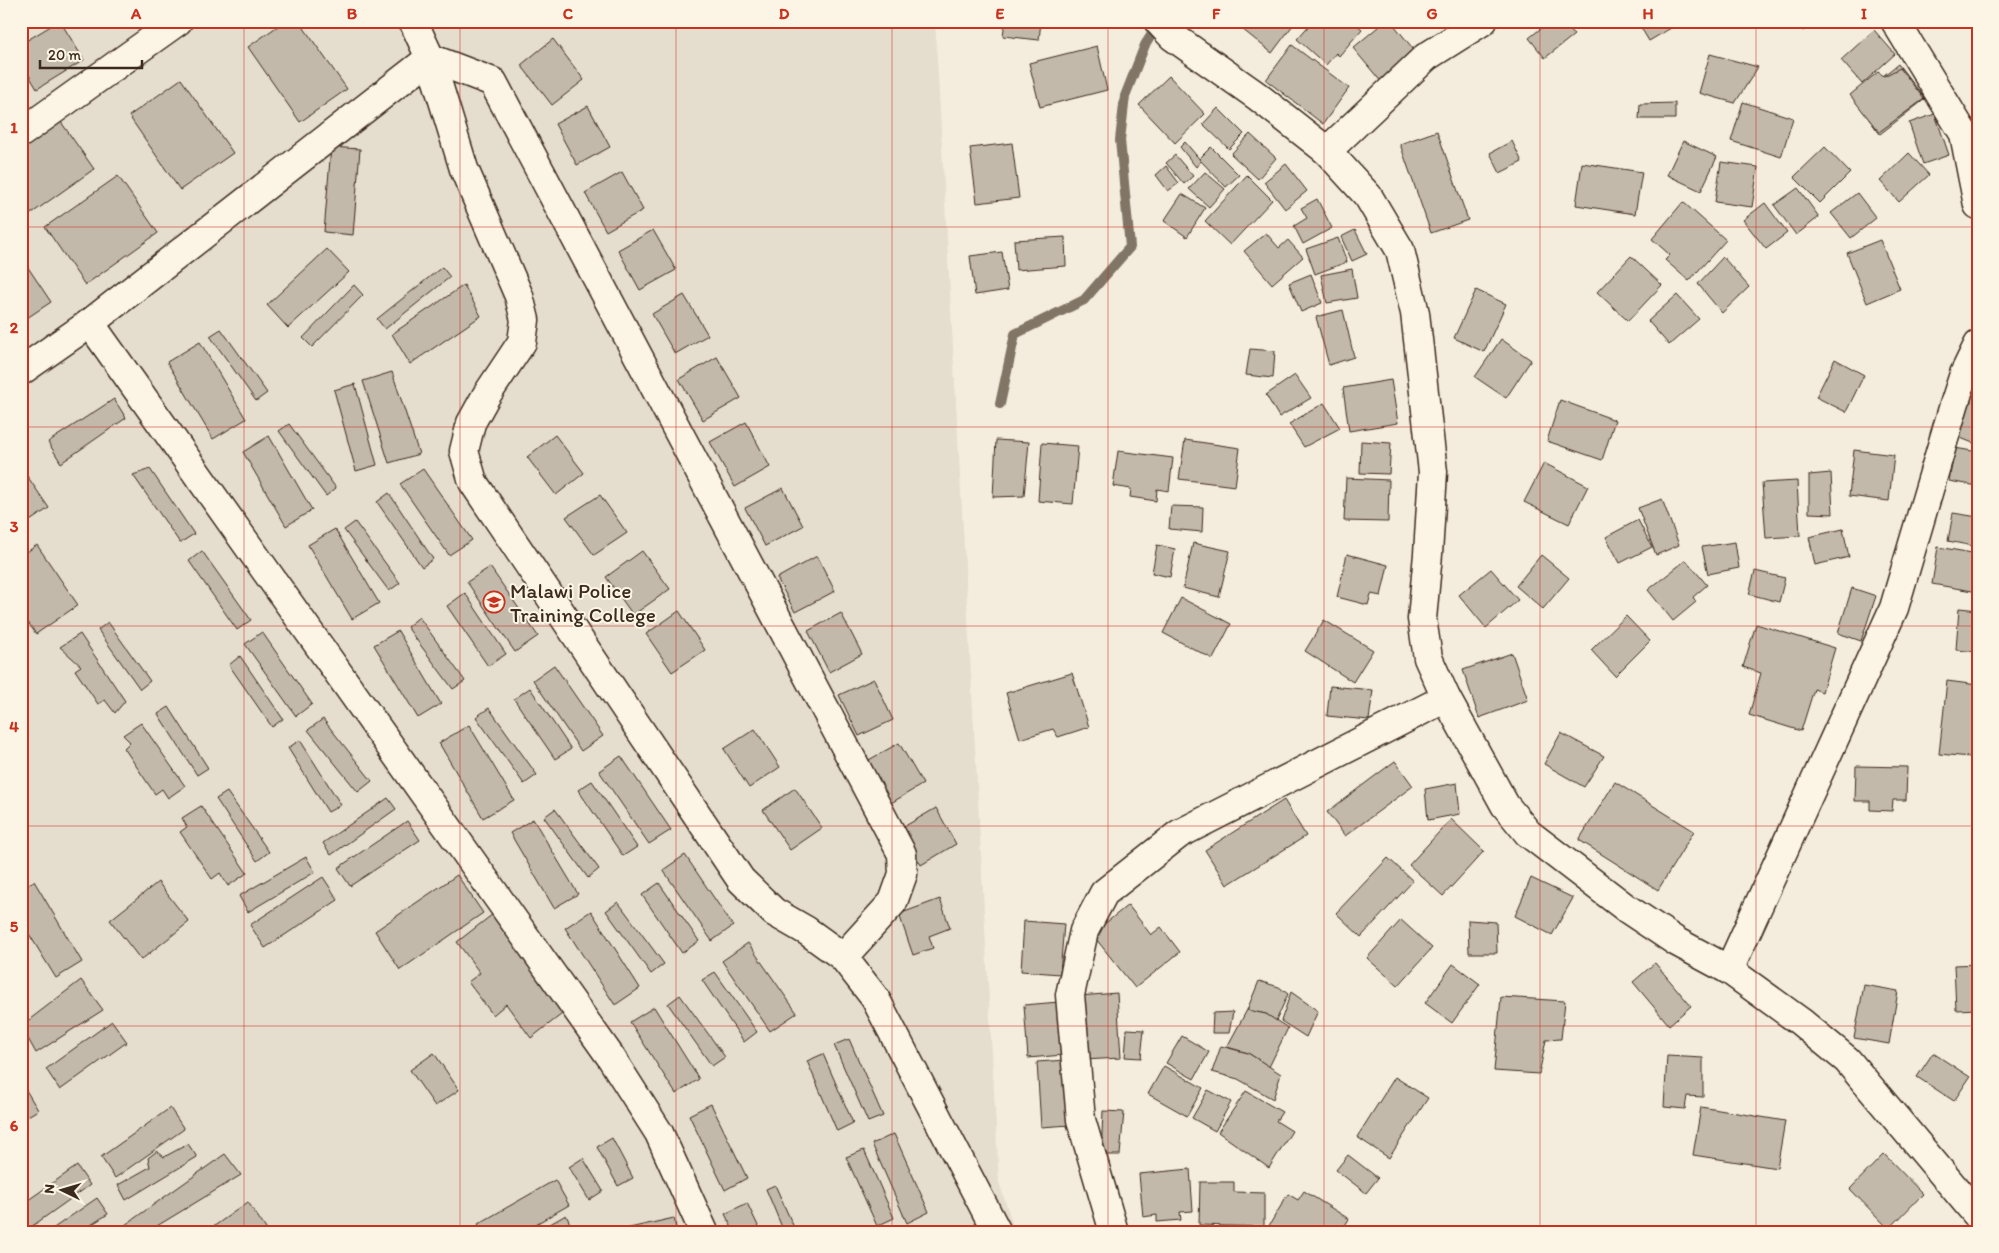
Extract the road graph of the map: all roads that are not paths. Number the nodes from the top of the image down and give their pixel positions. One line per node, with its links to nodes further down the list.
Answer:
1 (178, 21): 7 (street)
2 (413, 21): 6 (street)
3 (1483, 21): 8 (street)
4 (1895, 21): 9 (street)
5 (1165, 28): 8 (street)
6 (430, 58): 10 (street); 14 (street); 14 (street)
7 (21, 133)
8 (1327, 151): 13 (street)
9 (1978, 205)
10 (90, 324): 12 (street); 17 (street)
11 (1978, 345): 15 (street)
12 (21, 371)
13 (1446, 698): 15 (street); 19 (street)
14 (843, 957): 18 (street)
15 (1729, 970): 16 (street)
16 (1978, 1216)
17 (704, 1232)
18 (997, 1232)
19 (1114, 1232)

